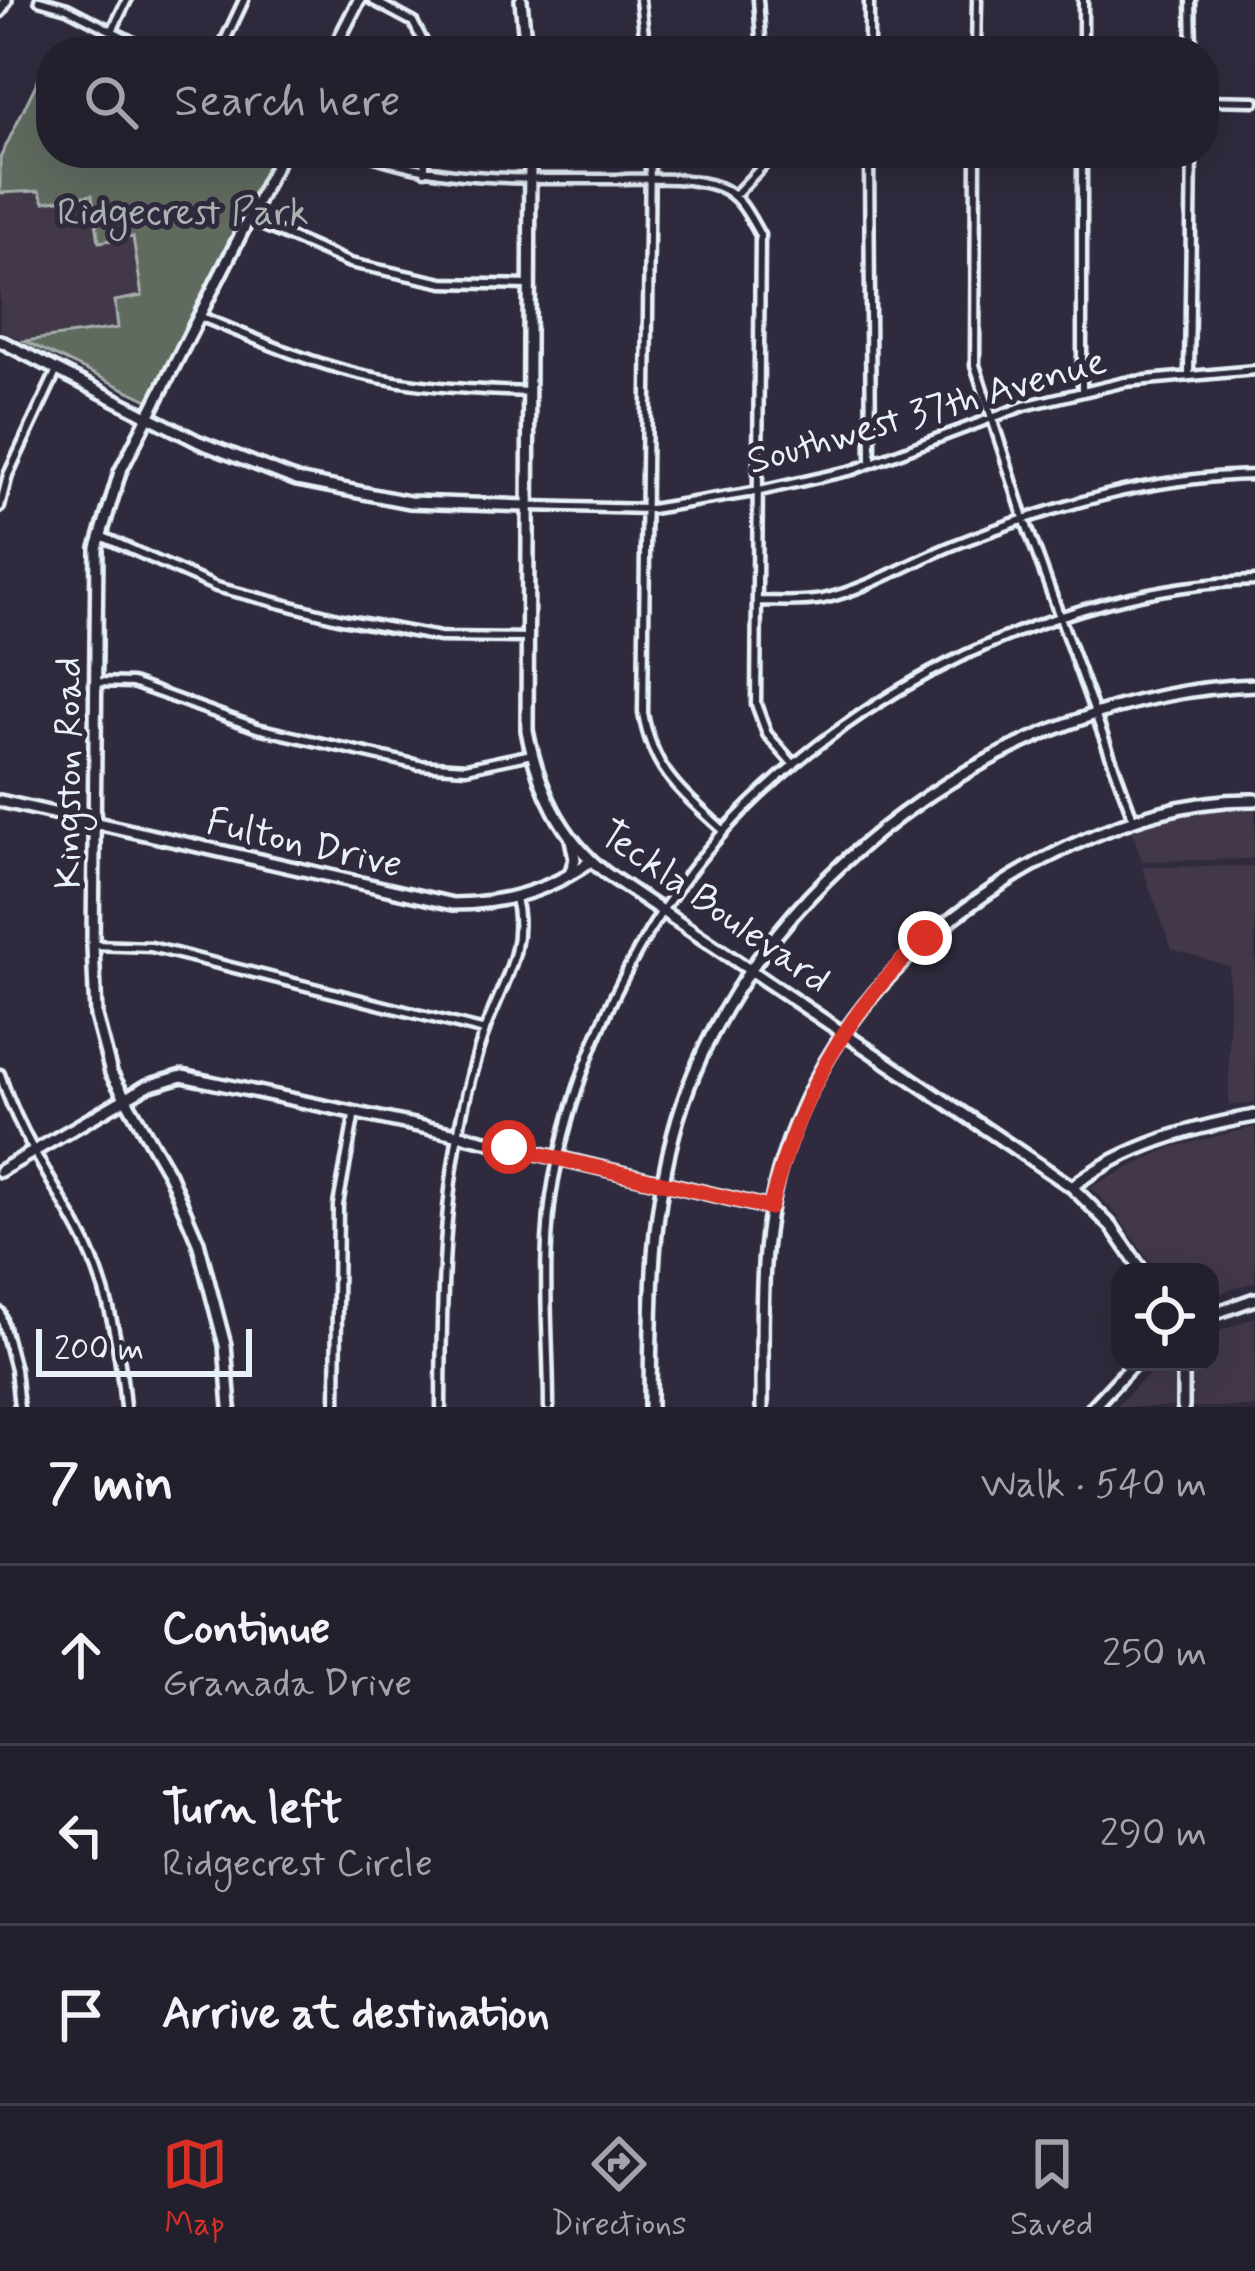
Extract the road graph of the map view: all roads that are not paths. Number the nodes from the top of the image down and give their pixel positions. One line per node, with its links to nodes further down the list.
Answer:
1 (6, 0): 14 (street)
2 (39, 0): 15 (street)
3 (127, 0): 15 (street)
4 (244, 0): 17 (street)
5 (359, 0): 18 (street)
6 (372, 0): 19 (street)
7 (521, 0): 20 (street)
8 (640, 0): 21 (street)
9 (758, 0): 22 (street)
10 (868, 0): 23 (street)
11 (977, 0): 24 (street)
12 (1082, 0): 25 (street)
13 (1191, 0): 26 (street)
14 (0, 11)
15 (112, 31): 16 (street)
16 (122, 36)
17 (227, 36)
18 (341, 36)
19 (420, 36)
20 (525, 36)
21 (644, 36)
22 (761, 36)
23 (869, 36)
24 (976, 36)
25 (1082, 36)
26 (1192, 36)
27 (1219, 100): 28 (street)
28 (1255, 100)
29 (274, 168): 43 (street, Kingston Road)
30 (414, 168): 39 (street)
31 (424, 168): 39 (street)
32 (530, 168): 40 (street, Teckla Boulevard)
33 (650, 168): 41 (street)
34 (761, 168): 42 (street)
35 (869, 168): 54 (street)
36 (976, 168): 53 (street)
37 (1082, 168): 51 (street)
38 (1192, 168): 49 (street)
39 (424, 171): 40 (street)
40 (530, 179): 41 (street); 44 (street, Teckla Boulevard)
41 (650, 179): 42 (street); 59 (street)
42 (734, 196): 56 (street)
43 (248, 220): 44 (street); 45 (street, Kingston Road)
44 (529, 285): 50 (street, Teckla Boulevard)
45 (199, 316): 50 (street); 52 (street, Kingston Road)
46 (0, 341): 47 (street, Southwest 37th Avenue)
47 (57, 370): 52 (street, Southwest 37th Avenue); 58 (street)
48 (1255, 370): 49 (street, Southwest 37th Avenue)
49 (1189, 375): 51 (street, Southwest 37th Avenue)
50 (529, 392): 57 (street, Teckla Boulevard)
51 (1082, 392): 53 (street, Southwest 37th Avenue)
52 (148, 416): 57 (street, Southwest 37th Avenue); 61 (street, Kingston Road)
53 (992, 418): 54 (street, Southwest 37th Avenue); 60 (street)
54 (871, 463): 56 (street, Southwest 37th Avenue)
55 (1255, 476): 60 (street)
56 (760, 490): 59 (street, Southwest 37th Avenue); 63 (street)
57 (528, 506): 59 (street, Southwest 37th Avenue); 65 (street, Teckla Boulevard)
58 (0, 508)
59 (647, 508): 75 (street)
60 (1024, 518): 63 (street); 64 (street)
61 (101, 536): 65 (street); 66 (street, Kingston Road)
62 (1255, 580): 64 (street)
63 (757, 601): 70 (street)
64 (1060, 617): 68 (street); 70 (street)
65 (528, 638): 69 (street, Teckla Boulevard)
66 (96, 682): 69 (street); 74 (street, Kingston Road)
67 (1255, 685): 68 (street)
68 (1096, 716): 73 (street); 82 (street)
69 (532, 754): 76 (street, Teckla Boulevard)
70 (794, 765): 75 (street)
71 (1255, 800): 73 (street)
72 (0, 801): 74 (street, Fulton Drive)
73 (1134, 820): 83 (street)
74 (95, 823): 79 (street, Fulton Drive); 81 (street, Kingston Road)
75 (724, 831): 80 (street)
76 (572, 839): 77 (street, Teckla Boulevard); 78 (street)
77 (591, 862): 78 (street, Fulton Drive); 80 (street, Teckla Boulevard)
78 (569, 876): 79 (street, Fulton Drive)
79 (515, 898): 84 (street)
80 (663, 911): 82 (street, Teckla Boulevard); 91 (street)
81 (93, 945): 84 (street); 86 (street, Kingston Road)
82 (750, 970): 83 (street, Teckla Boulevard); 93 (street)
83 (844, 1030): 94 (street, Teckla Boulevard); 95 (street)
84 (485, 1031): 89 (street)
85 (0, 1074): 90 (street)
86 (125, 1098): 87 (street); 90 (street); 104 (street, Kingston Road)
87 (355, 1112): 89 (street); 105 (street)
88 (1255, 1117): 94 (street)
89 (456, 1134): 91 (street); 106 (street)
90 (34, 1152): 92 (street); 103 (street)
91 (559, 1159): 93 (street); 107 (street)
92 (0, 1172)
93 (662, 1183): 95 (street); 108 (street)
94 (1072, 1187): 96 (street, Teckla Boulevard)
95 (770, 1208): 109 (street)
96 (1137, 1263)
97 (1255, 1299): 99 (street)
98 (0, 1312): 102 (street)
99 (1219, 1312)
100 (1127, 1371): 110 (street)
101 (1183, 1371): 111 (street)
102 (19, 1407)
103 (125, 1407)
104 (230, 1407)
105 (336, 1407)
106 (441, 1407)
107 (549, 1407)
108 (650, 1407)
109 (762, 1407)
110 (1093, 1407)
111 (1183, 1407)

